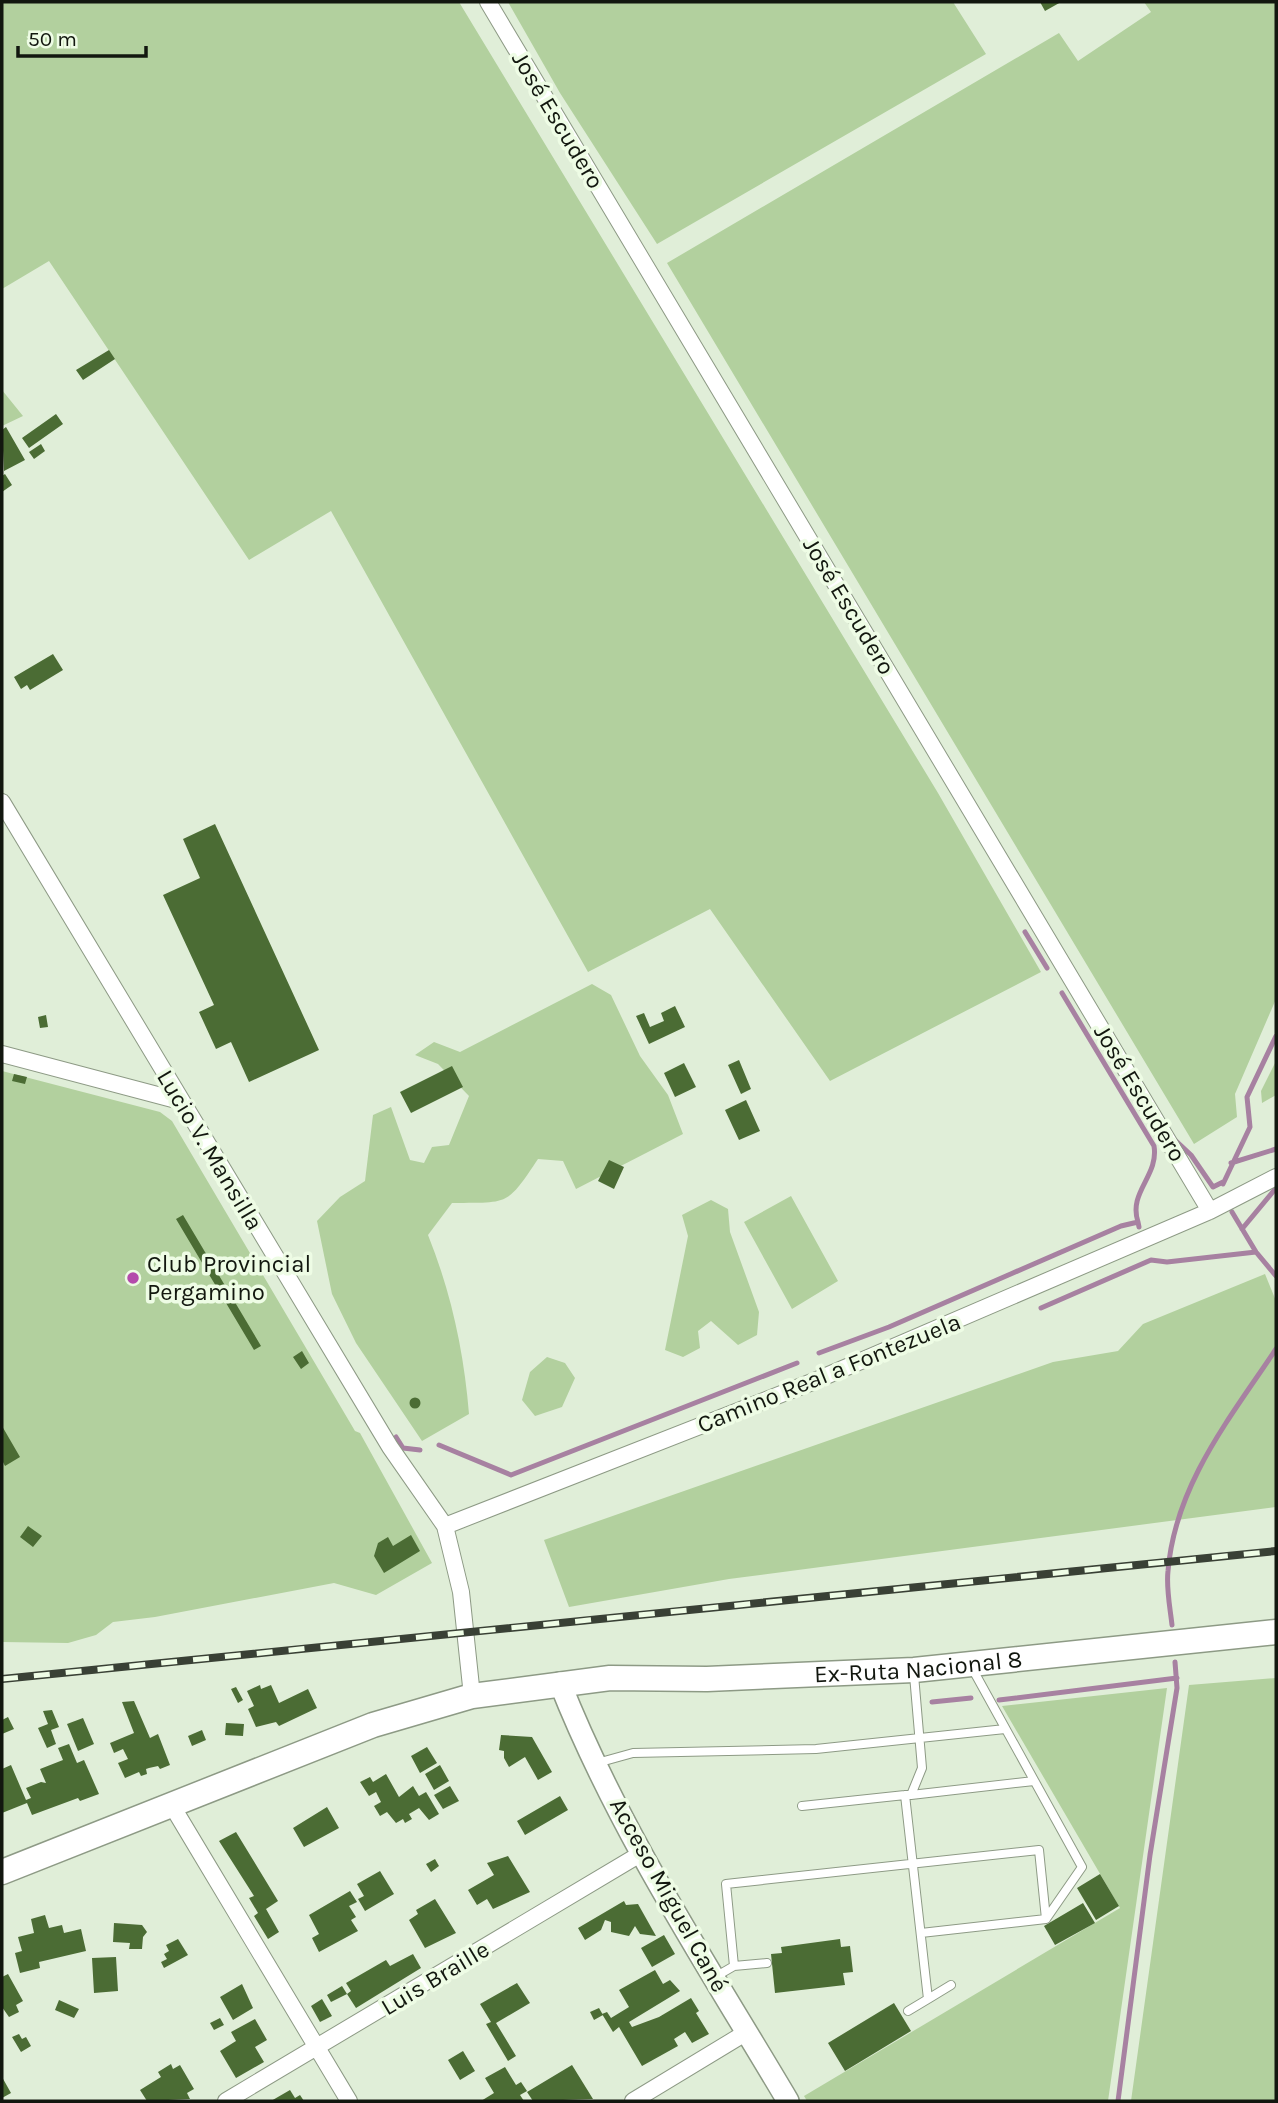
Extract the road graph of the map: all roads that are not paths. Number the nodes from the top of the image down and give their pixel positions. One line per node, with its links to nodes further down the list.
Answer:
1 (488, 2): 6 (street, José Escudero)
2 (2, 802): 4 (street, Lucio V. Mansilla)
3 (2, 1054): 4 (street)
4 (180, 1101): 7 (street, Lucio V. Mansilla)
5 (1276, 1177): 6 (street, Camino Real a Fontezuela)
6 (1210, 1211): 7 (street, Camino Real a Fontezuela)
7 (445, 1526): 12 (street, Lucio V. Mansilla)
8 (1276, 1632): 9 (main road, Ex-Ruta Nacional 8)
9 (970, 1664): 10 (main road, Ex-Ruta Nacional 8); 13 (lane)
10 (914, 1670): 11 (main road, Ex-Ruta Nacional 8); 14 (lane)
11 (560, 1683): 12 (main road, Ex-Ruta Nacional 8); 15 (main road, Acceso Miguel Cané)
12 (472, 1696): 18 (main road, Ex-Ruta Nacional 8)
13 (1005, 1729): 14 (lane); 16 (lane)
14 (921, 1739): 15 (lane); 17 (lane)
15 (597, 1763): 20 (main road, Acceso Miguel Cané)
16 (1034, 1781): 17 (lane); 23 (lane)
17 (908, 1795): 19 (lane); 21 (lane)
18 (171, 1804): 22 (main road, Ex-Ruta Nacional 8); 32 (street)
19 (802, 1806)
20 (642, 1853): 27 (main road, Acceso Miguel Cané); 32 (street, Luis Braille)
21 (913, 1863): 23 (lane); 24 (lane); 26 (lane)
22 (2, 1872)
23 (1046, 1919): 24 (lane)
24 (921, 1933): 29 (lane)
25 (767, 1963): 26 (lane)
26 (734, 1966): 27 (lane)
27 (715, 1977): 31 (main road, Acceso Miguel Cané)
28 (951, 1985): 29 (lane)
29 (928, 1999): 30 (lane)
30 (908, 2011)
31 (747, 2032): 35 (street); 36 (main road, Acceso Miguel Cané)
32 (317, 2049): 33 (street, Luis Braille); 34 (street)
33 (226, 2101)
34 (349, 2101)
35 (633, 2101)
36 (788, 2101)

